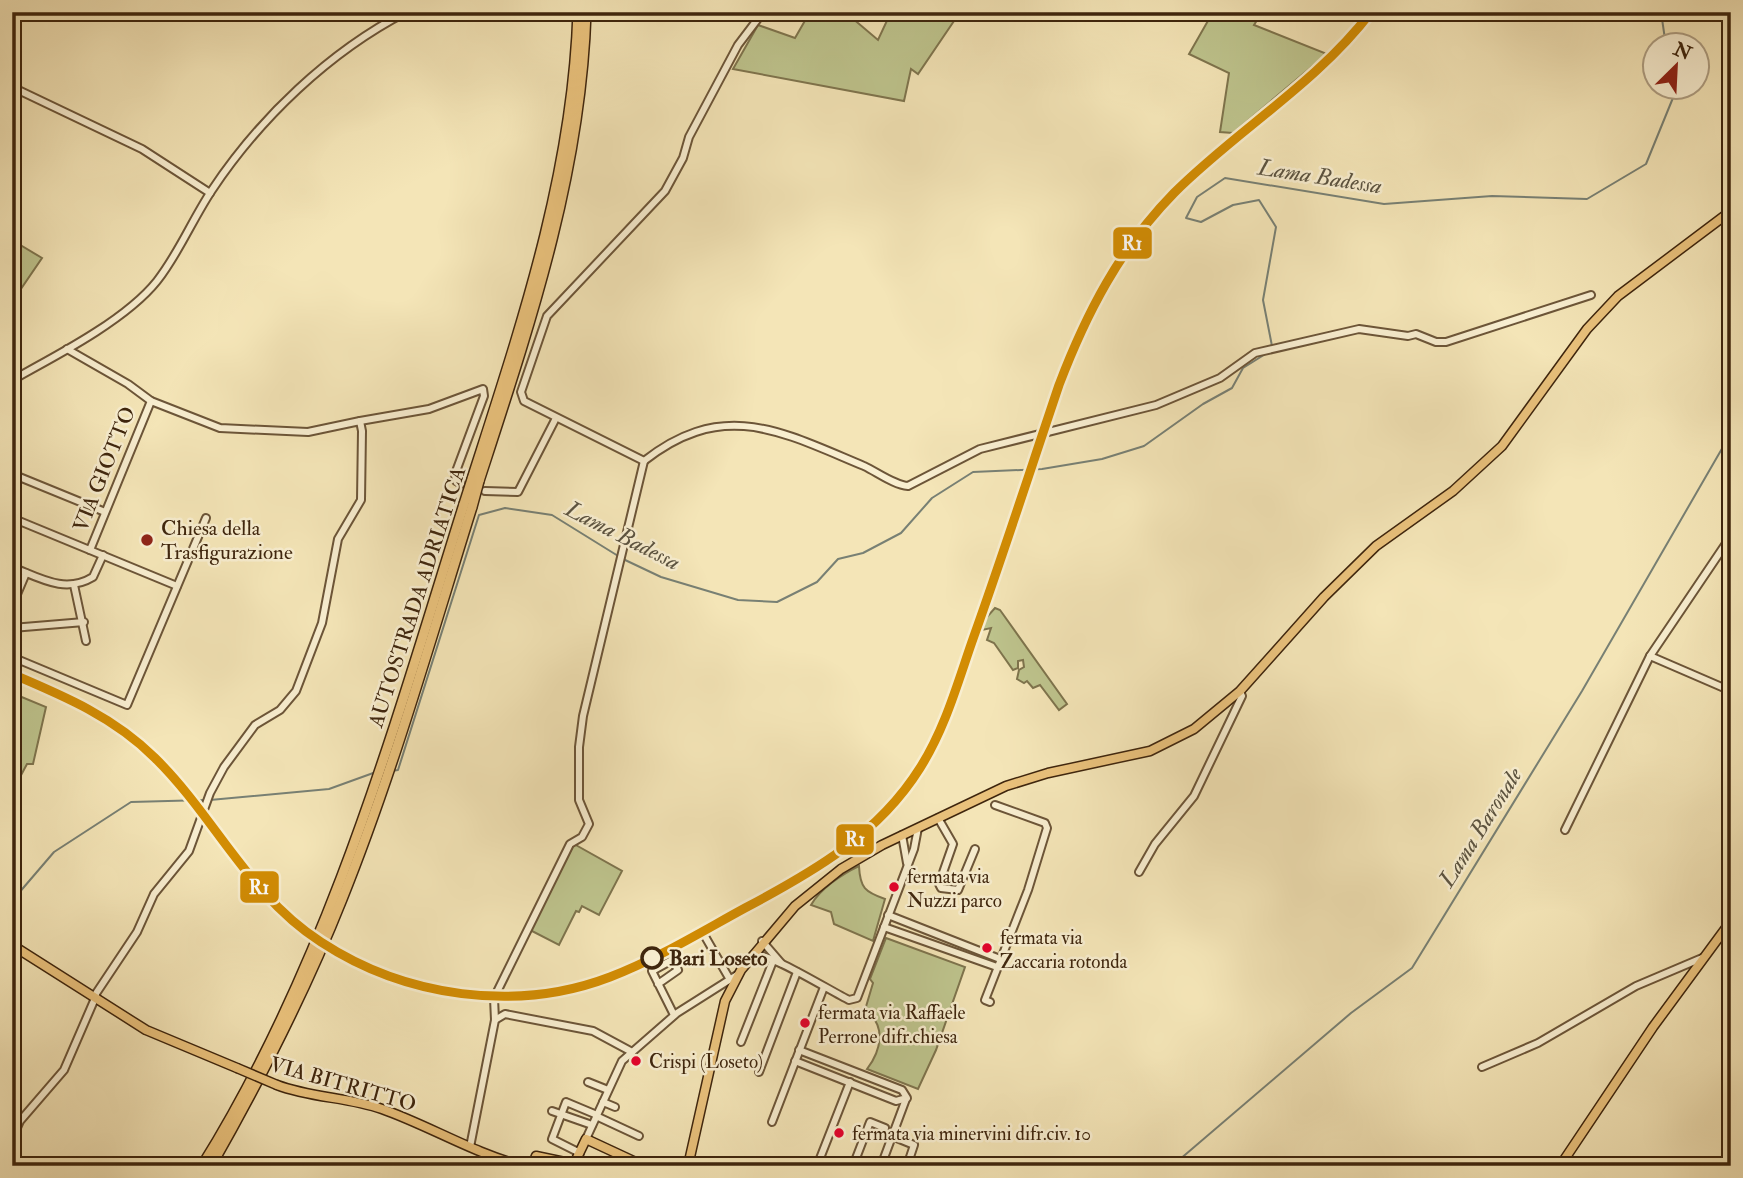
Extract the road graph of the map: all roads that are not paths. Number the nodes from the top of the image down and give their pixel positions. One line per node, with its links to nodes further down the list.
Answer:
1 (406, 12): 6 (street)
2 (578, 12): 16 (highway, AUTOSTRADA ADRIATICA)
3 (586, 12): 16 (highway, AUTOSTRADA ADRIATICA)
4 (763, 12): 12 (street)
5 (12, 87): 6 (street)
6 (210, 193): 9 (street)
7 (1731, 211): 35 (main road)
8 (1591, 295): 14 (street)
9 (67, 349): 10 (street); 11 (street)
10 (12, 380)
11 (151, 401): 13 (street); 19 (street, VIA GIOTTO)
12 (556, 418): 14 (street); 18 (street)
13 (360, 421): 17 (street); 68 (street)
14 (644, 461): 71 (street)
15 (12, 474): 19 (street)
16 (476, 480): 37 (highway, AUTOSTRADA ADRIATICA, bridge)
17 (461, 484)
18 (485, 491)
19 (105, 512): 23 (street, VIA GIOTTO)
20 (206, 518): 28 (street)
21 (13, 519): 23 (street)
22 (1731, 536): 33 (street)
23 (90, 550): 24 (street)
24 (103, 555): 27 (street); 28 (street)
25 (12, 567): 26 (street)
26 (26, 573): 27 (street); 29 (street)
27 (74, 585): 30 (street)
28 (177, 586): 34 (street)
29 (12, 607)
30 (84, 621): 31 (street); 32 (street)
31 (12, 628)
32 (86, 641)
33 (1650, 656): 36 (street); 41 (street)
34 (12, 657)
35 (1240, 691): 39 (main road); 48 (street)
36 (1731, 691)
37 (374, 803): 97 (highway, AUTOSTRADA ADRIATICA); 98 (highway, AUTOSTRADA ADRIATICA)
38 (995, 805): 58 (street)
39 (938, 818): 40 (main road); 46 (street)
40 (918, 828): 42 (main road); 45 (street)
41 (1565, 830)
42 (903, 834): 43 (main road); 44 (street); 45 (street)
43 (887, 842): 44 (street); 53 (main road)
44 (905, 849): 47 (street)
45 (914, 849): 47 (street)
46 (975, 849)
47 (907, 863): 49 (street)
48 (1139, 872)
49 (888, 915): 51 (street); 58 (street)
50 (1731, 921): 57 (main road)
51 (884, 927): 62 (street); 67 (street)
52 (702, 933): 64 (street)
53 (766, 944): 55 (street); 56 (main road); 60 (street)
54 (12, 946): 68 (main road, VIA BITRITTO)
55 (763, 955): 56 (street); 59 (street)
56 (751, 956): 64 (main road)
57 (1704, 958): 76 (street); 106 (main road)
58 (1000, 959): 62 (street)
59 (773, 961): 60 (street); 72 (street)
60 (784, 965): 63 (street)
61 (662, 966): 65 (street); 65 (street); 66 (street)
62 (997, 967): 69 (street)
63 (797, 972): 67 (street); 77 (street)
64 (733, 976): 70 (street); 101 (main road)
65 (669, 977): 66 (street)
66 (658, 984): 70 (street)
67 (824, 987): 73 (street)
68 (95, 996): 91 (street); 93 (main road, VIA BITRITTO, bridge)
69 (990, 1002)
70 (674, 1015): 74 (street)
71 (495, 1020): 74 (street); 93 (street)
72 (741, 1042)
73 (799, 1050): 75 (street); 81 (street)
74 (632, 1052): 80 (street)
75 (795, 1061): 79 (street); 87 (street)
76 (1482, 1067)
77 (759, 1072)
78 (588, 1082): 80 (street)
79 (850, 1082): 81 (street); 102 (street)
80 (608, 1090): 82 (street)
81 (906, 1098): 90 (street)
82 (603, 1102): 83 (street); 86 (street)
83 (615, 1107)
84 (552, 1111): 85 (street)
85 (562, 1114): 86 (street); 88 (street); 94 (street)
86 (597, 1115): 88 (street); 89 (street)
87 (772, 1122)
88 (592, 1125): 92 (street)
89 (639, 1136)
90 (892, 1136): 103 (street); 104 (street); 105 (street)
91 (12, 1139)
92 (586, 1139): 94 (main road); 100 (main road)
93 (470, 1147): 99 (main road, VIA BITRITTO)
94 (580, 1153): 96 (main road)
95 (535, 1165): 96 (main road)
96 (574, 1165)
97 (202, 1166)
98 (211, 1166)
99 (523, 1166)
100 (644, 1166)
101 (688, 1166)
102 (817, 1166)
103 (853, 1166)
104 (880, 1166)
105 (907, 1166)
106 (1560, 1166)

